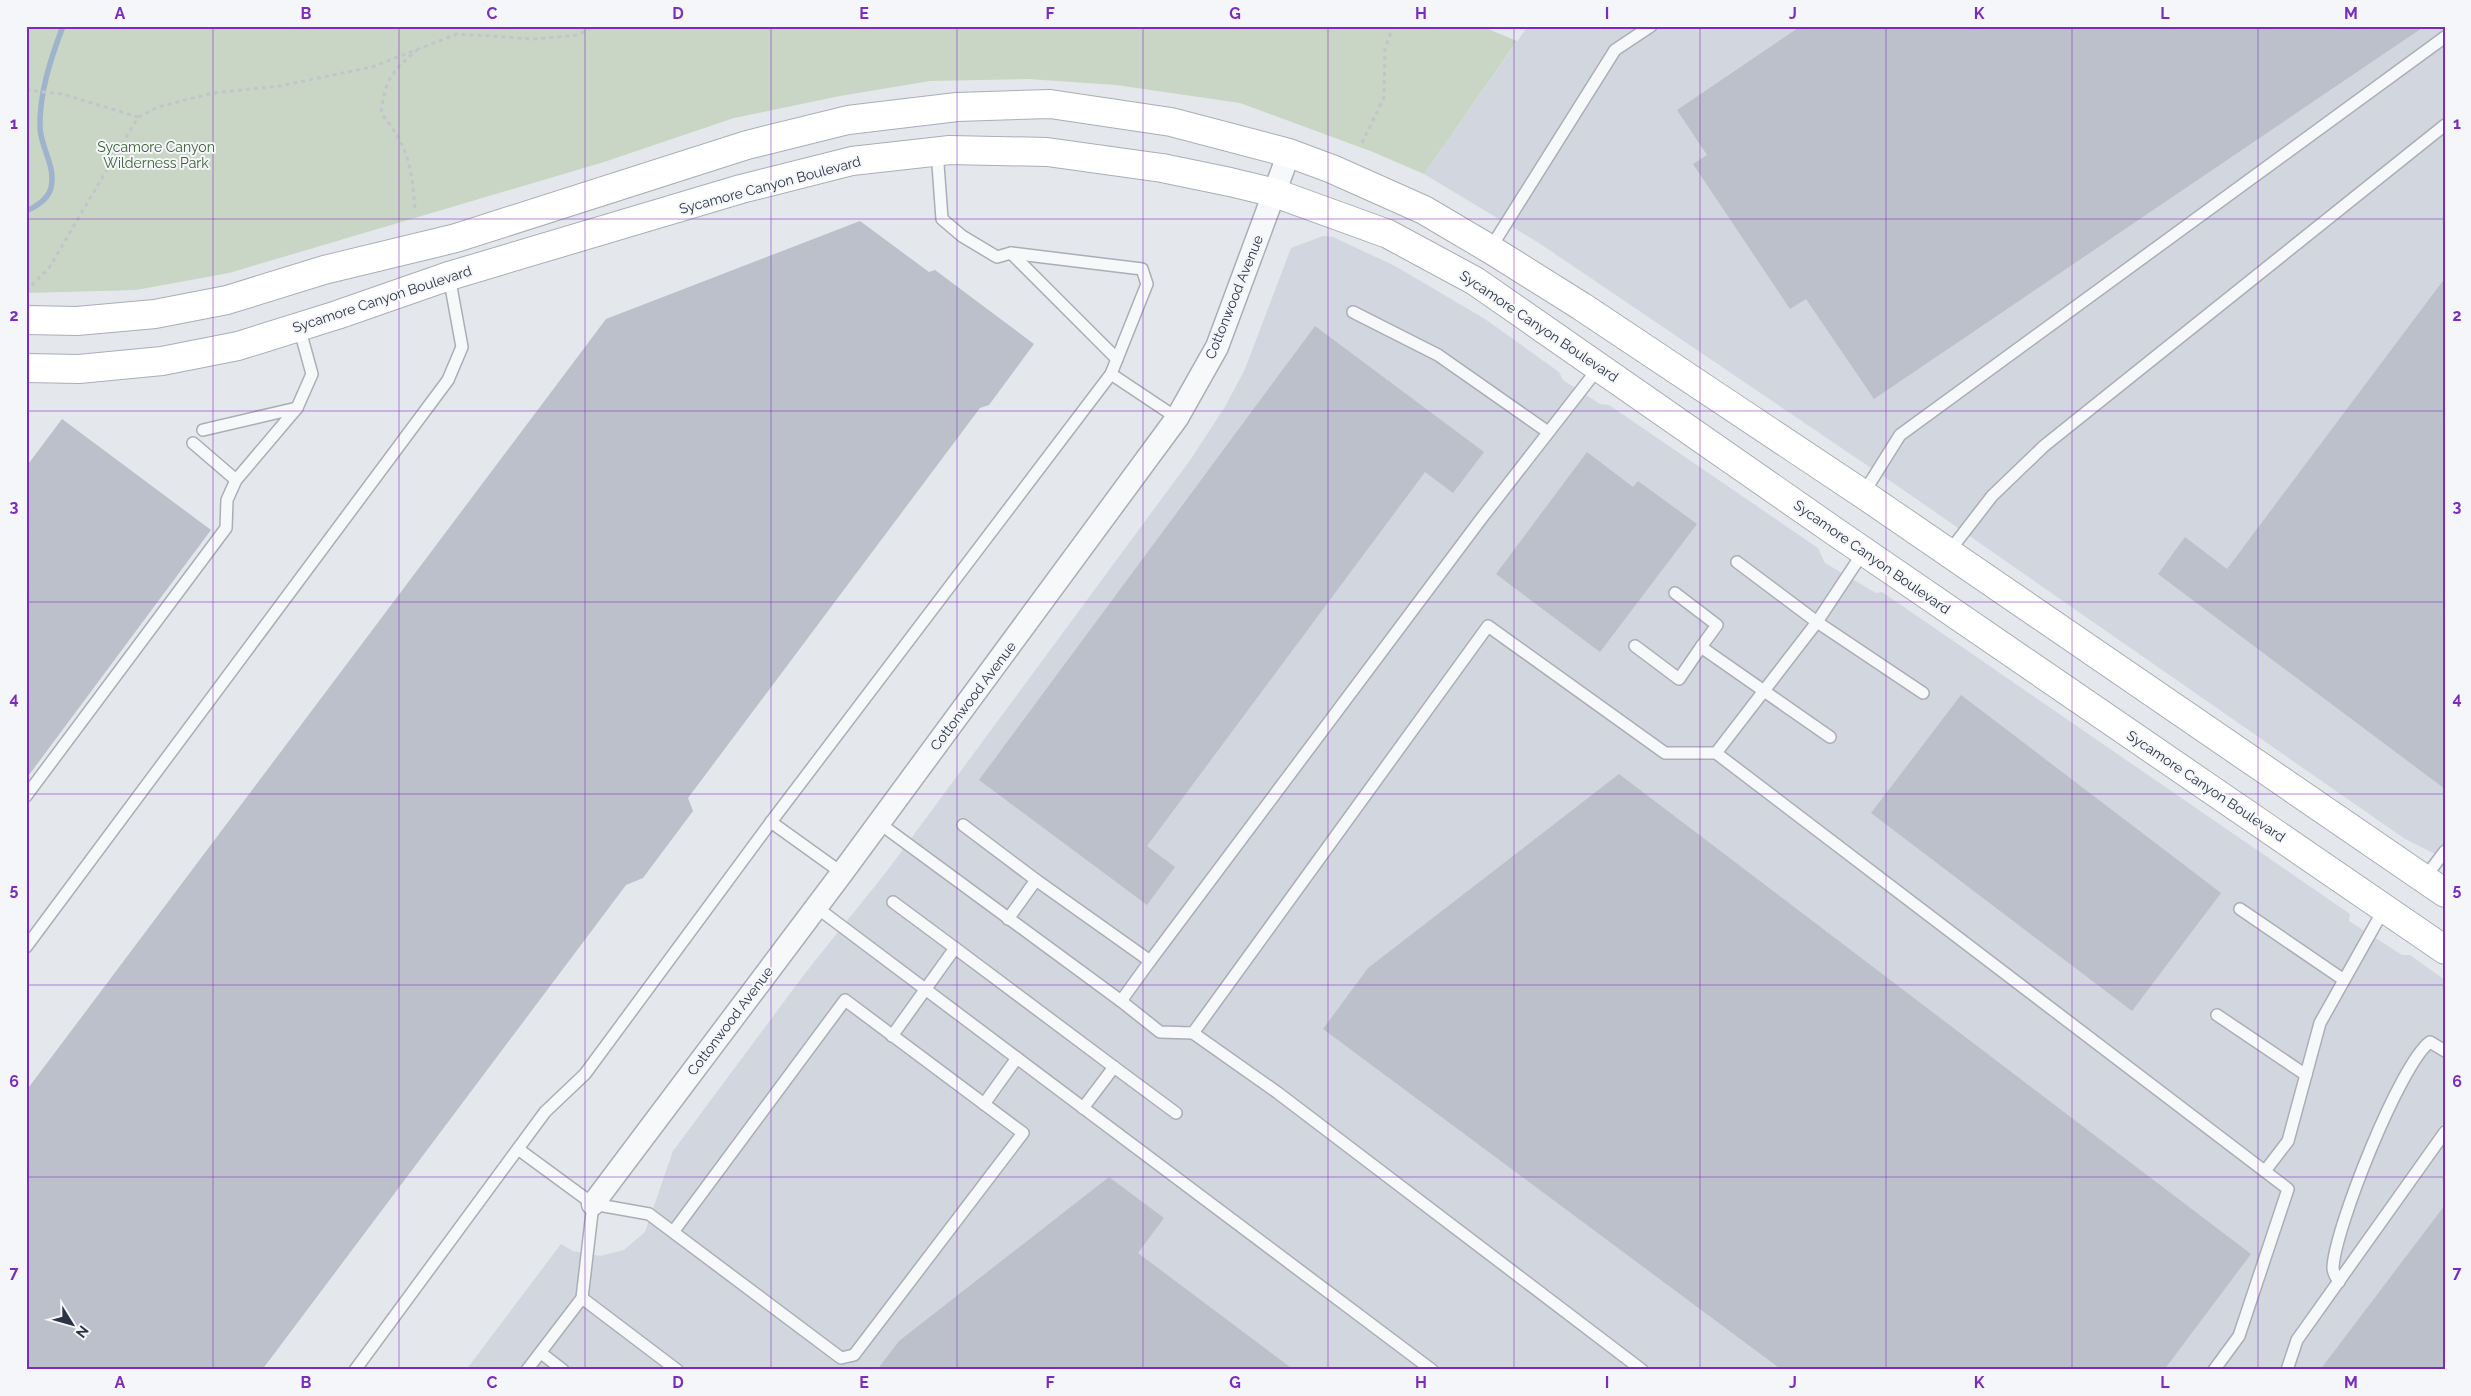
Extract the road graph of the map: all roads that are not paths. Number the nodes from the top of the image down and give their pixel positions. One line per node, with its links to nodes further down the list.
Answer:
1 (1651, 26): 7 (lane)
2 (2445, 37): 23 (lane)
3 (2443, 129): 25 (lane)
4 (937, 151): 6 (main road, Sycamore Canyon Boulevard); 8 (lane); 9 (main road, Sycamore Canyon Boulevard)
5 (1289, 153): 6 (street, Cottonwood Avenue); 7 (main road); 11 (main road)
6 (1275, 193): 14 (main road, Sycamore Canyon Boulevard); 18 (street, Cottonwood Avenue)
7 (1490, 249): 23 (main road)
8 (1011, 253): 13 (lane); 13 (lane)
9 (449, 276): 12 (main road, Sycamore Canyon Boulevard); 48 (lane)
10 (1353, 312): 20 (lane)
11 (26, 320)
12 (299, 327): 15 (main road, Sycamore Canyon Boulevard); 17 (lane)
13 (1117, 359): 16 (lane)
14 (1600, 366): 20 (lane); 24 (main road, Sycamore Canyon Boulevard)
15 (26, 368)
16 (1111, 374): 18 (lane); 36 (lane)
17 (297, 408): 19 (lane); 22 (lane)
18 (1177, 418): 37 (street, Cottonwood Avenue)
19 (204, 430)
20 (1548, 432): 51 (lane)
21 (193, 444): 22 (lane)
22 (236, 480): 35 (lane)
23 (1863, 494): 25 (main road)
24 (1864, 551): 28 (lane); 46 (main road, Sycamore Canyon Boulevard)
25 (1948, 553): 42 (main road)
26 (1736, 562): 28 (lane)
27 (1674, 593): 30 (lane)
28 (1817, 622): 31 (lane); 32 (lane)
29 (1635, 646): 30 (lane)
30 (1701, 647): 31 (lane)
31 (1764, 691): 33 (lane); 34 (lane)
32 (1923, 693)
33 (1830, 738)
34 (1716, 754): 56 (lane); 67 (lane)
35 (26, 796)
36 (771, 822): 40 (lane); 66 (lane)
37 (879, 823): 40 (street, Cottonwood Avenue); 47 (lane)
38 (963, 824): 41 (lane)
39 (2445, 850): 42 (lane)
40 (842, 873): 44 (street, Cottonwood Avenue)
41 (1036, 880): 47 (lane); 51 (lane)
42 (2434, 886)
43 (894, 902): 49 (lane)
44 (816, 907): 53 (lane); 68 (street, Cottonwood Avenue)
45 (2240, 909): 52 (lane)
46 (2384, 909): 50 (main road, Sycamore Canyon Boulevard); 52 (lane)
47 (1008, 919): 54 (lane)
48 (26, 948)
49 (956, 948): 53 (lane); 60 (lane)
50 (2445, 950)
51 (1150, 961): 54 (lane)
52 (2344, 980): 61 (lane)
53 (925, 989): 57 (lane); 59 (lane)
54 (1121, 1001): 56 (lane)
55 (2217, 1016): 61 (lane)
56 (1192, 1033): 78 (lane)
57 (892, 1036): 62 (lane); 69 (lane)
58 (2445, 1051): 70 (lane)
59 (1017, 1058): 62 (lane); 63 (lane)
60 (1114, 1066): 63 (lane); 64 (lane)
61 (2306, 1075): 67 (lane)
62 (984, 1104): 69 (lane)
63 (1083, 1108): 77 (lane)
64 (1176, 1113)
65 (2445, 1132): 70 (lane)
66 (518, 1150): 68 (lane); 73 (lane)
67 (2265, 1171): 79 (lane)
68 (593, 1204): 69 (lane); 71 (lane)
69 (673, 1232)
70 (2339, 1282): 80 (lane)
71 (582, 1298): 72 (lane); 76 (lane)
72 (540, 1352): 74 (lane); 75 (lane)
73 (355, 1370)
74 (527, 1370)
75 (563, 1370)
76 (677, 1370)
77 (1432, 1370)
78 (1642, 1370)
79 (2214, 1370)
80 (2287, 1370)

